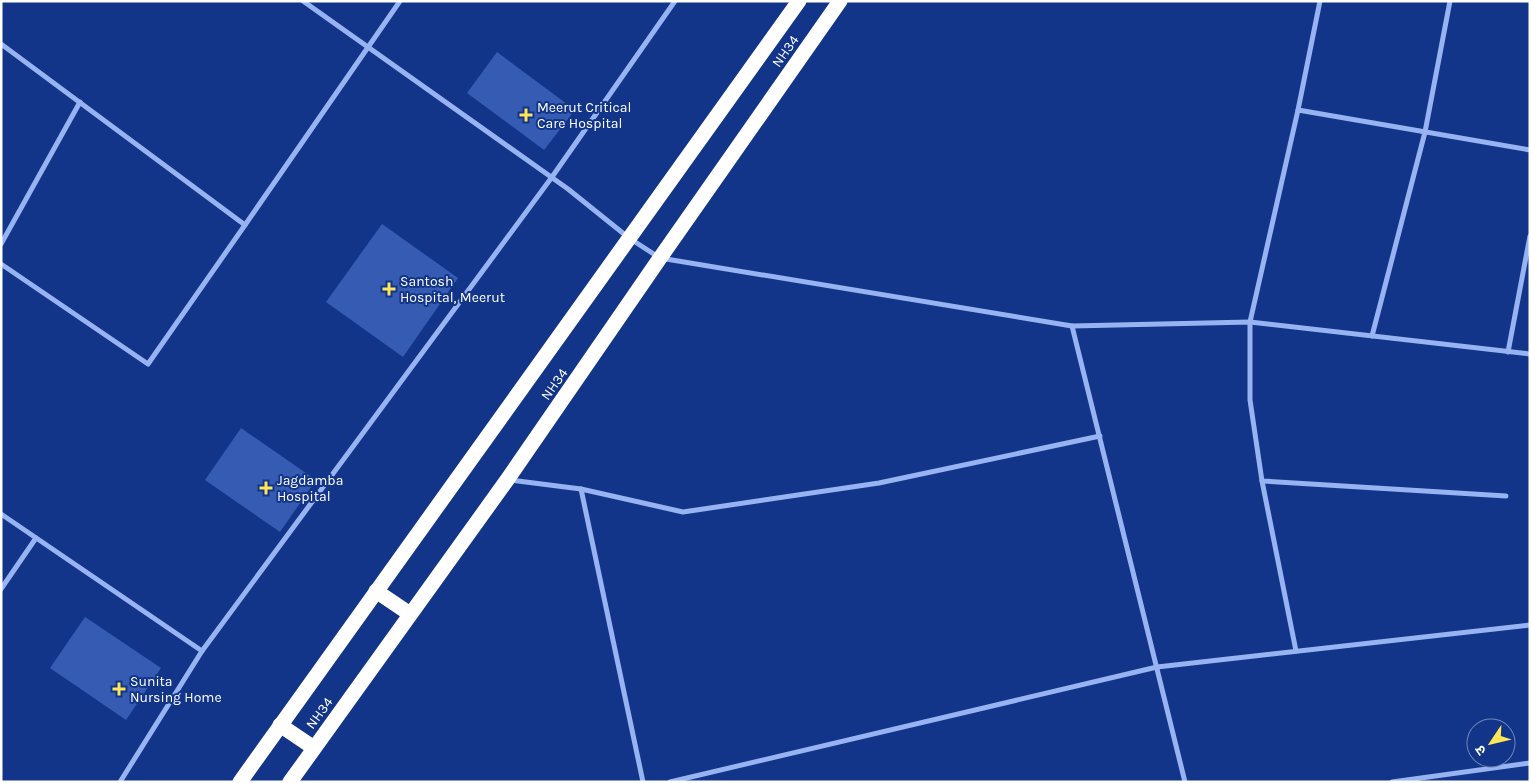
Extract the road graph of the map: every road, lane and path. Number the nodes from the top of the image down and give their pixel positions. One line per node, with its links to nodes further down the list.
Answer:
1 (303, 1): 9 (street)
2 (400, 1): 9 (street)
3 (675, 1): 14 (street)
4 (799, 1): 17 (highway, NH34)
5 (840, 1): 19 (highway, NH34 / NH34)
6 (1320, 1): 11 (street)
7 (1450, 1): 12 (street)
8 (1, 44): 10 (street)
9 (368, 47): 14 (street); 15 (street)
10 (80, 102): 15 (street); 18 (street)
11 (1298, 110): 12 (street); 21 (street)
12 (1425, 132): 13 (street); 23 (street)
13 (1530, 150)
14 (552, 177): 17 (street); 37 (street)
15 (245, 225): 20 (street)
16 (1530, 236): 24 (street)
17 (629, 238): 19 (street); 34 (highway, NH34)
18 (1, 244)
19 (660, 258): 22 (street); 27 (highway, NH34 / NH34)
20 (1, 264)
21 (1250, 322): 22 (street); 23 (street); 28 (street)
22 (1072, 326): 26 (street)
23 (1372, 336): 24 (street)
24 (1508, 352): 25 (street)
25 (1530, 354)
26 (1100, 436): 29 (street); 39 (street)
27 (507, 480): 29 (street); 35 (highway, NH34 / NH34)
28 (1262, 481): 30 (street); 38 (street)
29 (581, 489): 47 (street)
30 (1506, 496)
31 (1, 514): 32 (street)
32 (36, 538): 33 (street); 37 (street)
33 (1, 589)
34 (376, 591): 35 (highway); 40 (highway, NH34)
35 (410, 614): 41 (highway, NH34 / NH34)
36 (1530, 625): 38 (street)
37 (202, 651): 44 (street)
38 (1296, 651): 39 (street)
39 (1157, 667): 48 (street); 49 (street)
40 (280, 725): 41 (highway); 45 (highway, NH34)
41 (314, 748): 46 (highway, NH34 / NH34)
42 (1530, 763): 43 (street)
43 (1403, 781): 50 (street)
44 (120, 782)
45 (240, 782)
46 (290, 782)
47 (643, 782)
48 (670, 782)
49 (1185, 782)
50 (1392, 782)

